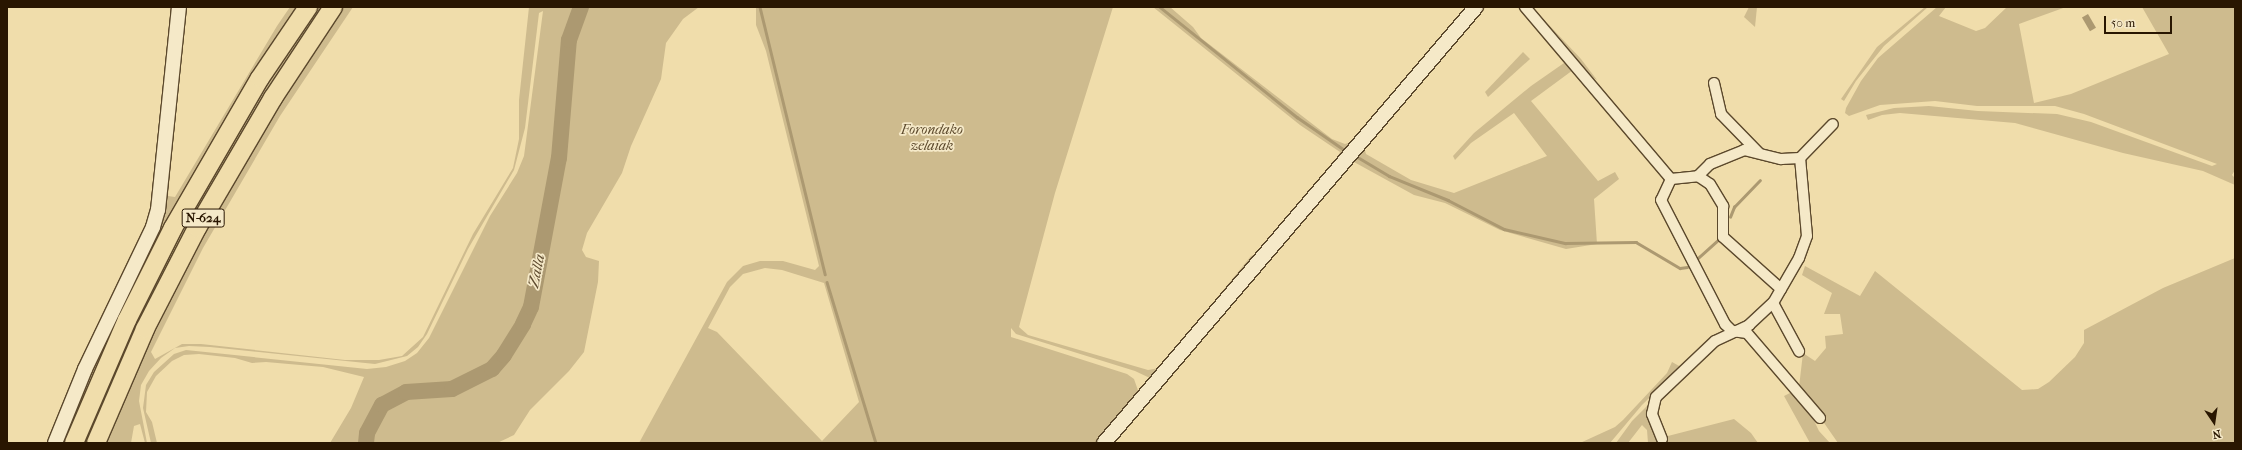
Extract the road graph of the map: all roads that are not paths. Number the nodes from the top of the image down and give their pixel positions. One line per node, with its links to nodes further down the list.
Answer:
1 (179, 7): 18 (street)
2 (308, 7): 19 (highway, N-624)
3 (333, 7): 20 (highway, N-624)
4 (1476, 7): 21 (street)
5 (1525, 7): 11 (street)
6 (1714, 83): 8 (street)
7 (1832, 124): 9 (street)
8 (1759, 153): 9 (street); 10 (street)
9 (1800, 158): 12 (street)
10 (1698, 176): 11 (street); 12 (street)
11 (1671, 179): 14 (street)
12 (1780, 288): 13 (street)
13 (1773, 303): 14 (street); 15 (street)
14 (1732, 331): 16 (street); 17 (street)
15 (1799, 351)
16 (1820, 418)
17 (1662, 439)
18 (55, 443)
19 (74, 443)
20 (96, 443)
21 (1104, 443)

